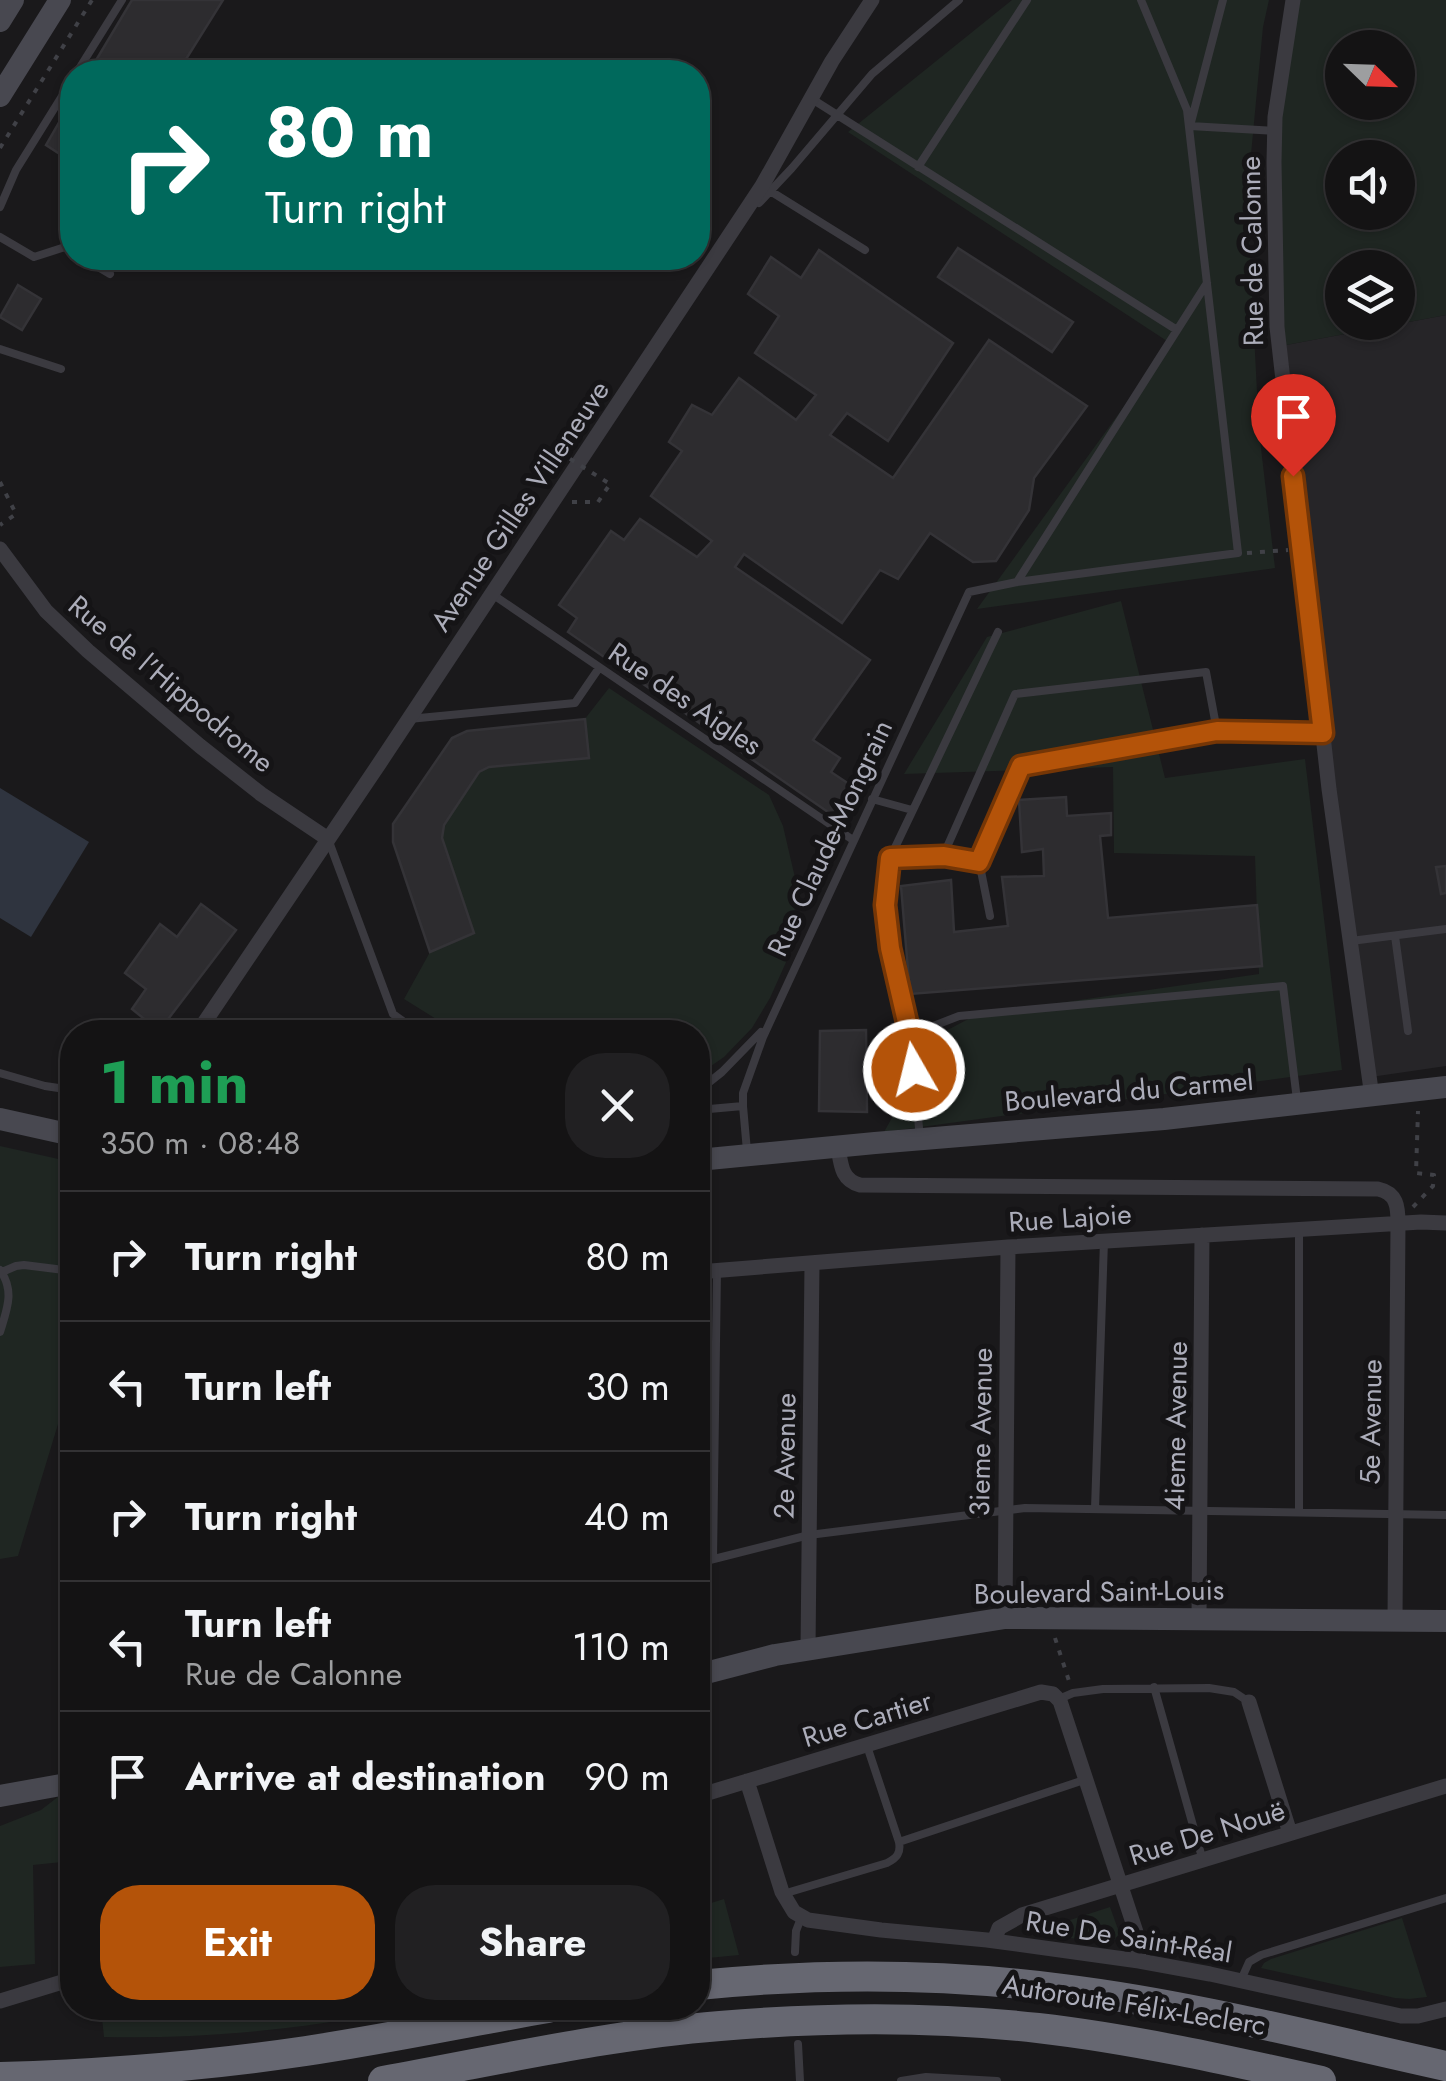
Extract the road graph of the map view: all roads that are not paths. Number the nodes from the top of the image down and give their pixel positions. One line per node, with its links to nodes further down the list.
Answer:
1 (13, 0): 10 (street)
2 (60, 0): 12 (street)
3 (122, 0): 11 (lane)
4 (872, 0): 14 (street, Avenue Gilles Villeneuve)
5 (959, 0): 15 (lane)
6 (1027, 0): 18 (lane)
7 (1141, 0): 16 (lane)
8 (1223, 0): 16 (lane)
9 (1293, 0): 17 (street, Rue de Calonne)
10 (0, 21)
11 (84, 60)
12 (0, 96)
13 (60, 99): 20 (lane)
14 (812, 99): 15 (lane); 19 (street, Avenue Gilles Villeneuve)
15 (836, 114): 18 (lane); 19 (lane)
16 (1190, 126): 17 (lane); 28 (lane)
17 (1275, 131): 39 (street, Rue de Calonne)
18 (918, 166): 29 (lane)
19 (766, 189): 23 (lane); 24 (street, Avenue Gilles Villeneuve)
20 (0, 207)
21 (0, 237): 22 (lane)
22 (60, 248)
23 (866, 250)
24 (710, 264)
25 (103, 270): 27 (lane)
26 (706, 270): 34 (street, Avenue Gilles Villeneuve)
27 (110, 274)
28 (1207, 282): 29 (lane); 33 (lane)
29 (1177, 330): 33 (lane)
30 (0, 349): 31 (lane)
31 (61, 369)
32 (0, 549): 42 (street, Rue de l'Hippodrome)
33 (1018, 582): 40 (lane, Rue Claude-Mongrain)
34 (492, 594): 36 (lane, Rue des Aigles); 37 (street, Avenue Gilles Villeneuve)
35 (998, 632): 41 (lane)
36 (599, 668): 37 (lane); 43 (lane, Rue des Aigles)
37 (409, 720): 42 (street, Avenue Gilles Villeneuve)
38 (1217, 731): 39 (lane); 44 (lane); 46 (lane)
39 (1323, 733): 50 (street, Rue de Calonne)
40 (872, 799): 41 (lane); 43 (lane, Rue Claude-Mongrain)
41 (912, 810): 45 (lane)
42 (328, 838): 51 (street, Avenue Gilles Villeneuve); 52 (lane)
43 (853, 840): 53 (lane, Rue Claude-Mongrain)
44 (944, 856): 45 (lane); 46 (lane)
45 (890, 858): 55 (lane)
46 (979, 862): 47 (lane)
47 (990, 916)
48 (1446, 929): 49 (lane)
49 (1394, 936): 50 (lane); 54 (lane)
50 (1351, 941): 60 (street, Rue de Calonne)
51 (206, 1020)
52 (401, 1020)
53 (770, 1021): 57 (lane); 62 (lane, Rue Claude-Mongrain)
54 (1408, 1031)
55 (910, 1035): 61 (lane); 66 (lane)
56 (0, 1073): 59 (lane)
57 (710, 1082)
58 (1446, 1087): 60 (street, Boulevard du Carmel)
59 (60, 1088)
60 (1372, 1097): 61 (street, Boulevard du Carmel)
61 (1298, 1104): 66 (street, Boulevard du Carmel)
62 (743, 1106): 63 (lane); 68 (lane, Rue Claude-Mongrain)
63 (710, 1109)
64 (0, 1119): 65 (street)
65 (60, 1132)
66 (920, 1139): 67 (street, Boulevard du Carmel)
67 (838, 1147): 68 (street, Boulevard du Carmel); 71 (street)
68 (747, 1156): 69 (street, Boulevard du Carmel)
69 (710, 1159)
70 (1446, 1223): 71 (street, Rue Lajoie)
71 (1398, 1224): 72 (street, Rue Lajoie); 86 (street, 5e Avenue)
72 (1299, 1229): 73 (street, Rue Lajoie); 85 (lane)
73 (1202, 1235): 74 (street, Rue Lajoie); 84 (street, 4ieme Avenue)
74 (1104, 1241): 75 (street, Rue Lajoie); 82 (lane)
75 (1008, 1247): 76 (street, Rue Lajoie); 83 (street, 3ieme Avenue)
76 (812, 1263): 78 (street, Rue Lajoie); 88 (street, 2e Avenue)
77 (60, 1269): 79 (lane)
78 (717, 1270): 80 (street, Rue Lajoie); 89 (lane)
79 (1, 1271): 81 (lane)
80 (710, 1271)
81 (0, 1332)
82 (1096, 1509): 83 (lane); 84 (lane)
83 (1006, 1510): 88 (lane); 91 (street, 3ieme Avenue)
84 (1200, 1510): 85 (lane); 92 (street, 4ieme Avenue)
85 (1299, 1512): 86 (lane)
86 (1395, 1514): 87 (lane); 93 (street, 5e Avenue)
87 (1446, 1515)
88 (809, 1535): 89 (lane); 95 (street, 2e Avenue)
89 (713, 1559): 90 (lane)
90 (710, 1560)
91 (1005, 1618): 92 (street, Boulevard Saint-Louis); 95 (street, Boulevard Saint-Louis)
92 (1199, 1618): 93 (street, Boulevard Saint-Louis)
93 (1395, 1620): 94 (street, Boulevard Saint-Louis)
94 (1446, 1621)
95 (808, 1649): 96 (street, Boulevard Saint-Louis)
96 (710, 1672)
97 (1154, 1688): 98 (lane); 99 (lane); 109 (lane)
98 (1060, 1693): 100 (street, Rue Cartier); 101 (street)
99 (1249, 1702): 107 (street)
100 (867, 1745): 102 (street, Rue Cartier); 108 (lane)
101 (1087, 1779): 108 (lane); 110 (street)
102 (747, 1781): 105 (street, Rue Cartier); 111 (street)
103 (60, 1785): 106 (street)
104 (1446, 1786): 107 (street, Rue De Nouë)
105 (710, 1792)
106 (0, 1796)
107 (1290, 1833): 109 (street, Rue De Nouë)
108 (898, 1842): 111 (lane)
109 (1203, 1861): 110 (street, Rue De Nouë)
110 (1122, 1885): 114 (street, Rue De Nouë); 116 (street)
111 (782, 1894): 113 (street)
112 (1446, 1898): 117 (lane)
113 (801, 1918): 114 (street, Rue De Saint-Réal); 115 (lane)
114 (994, 1941): 116 (street, Rue De Saint-Réal)
115 (794, 1952)
116 (1139, 1961): 117 (street, Rue De Saint-Réal)
117 (1241, 1980): 121 (street, Rue De Saint-Réal)
118 (60, 1983): 120 (street)
119 (710, 1984): 125 (highway, Autoroute Félix-Leclerc)
120 (0, 2001)
121 (1446, 2009)
122 (479, 2020): 126 (highway)
123 (798, 2044): 129 (lane)
124 (0, 2056): 126 (highway)
125 (1446, 2066)
126 (130, 2071): 127 (highway)
127 (0, 2076)
128 (383, 2081): 132 (highway, Autoroute Félix-Leclerc)
129 (800, 2081)
130 (901, 2081): 131 (lane)
131 (998, 2081)
132 (1321, 2081)

